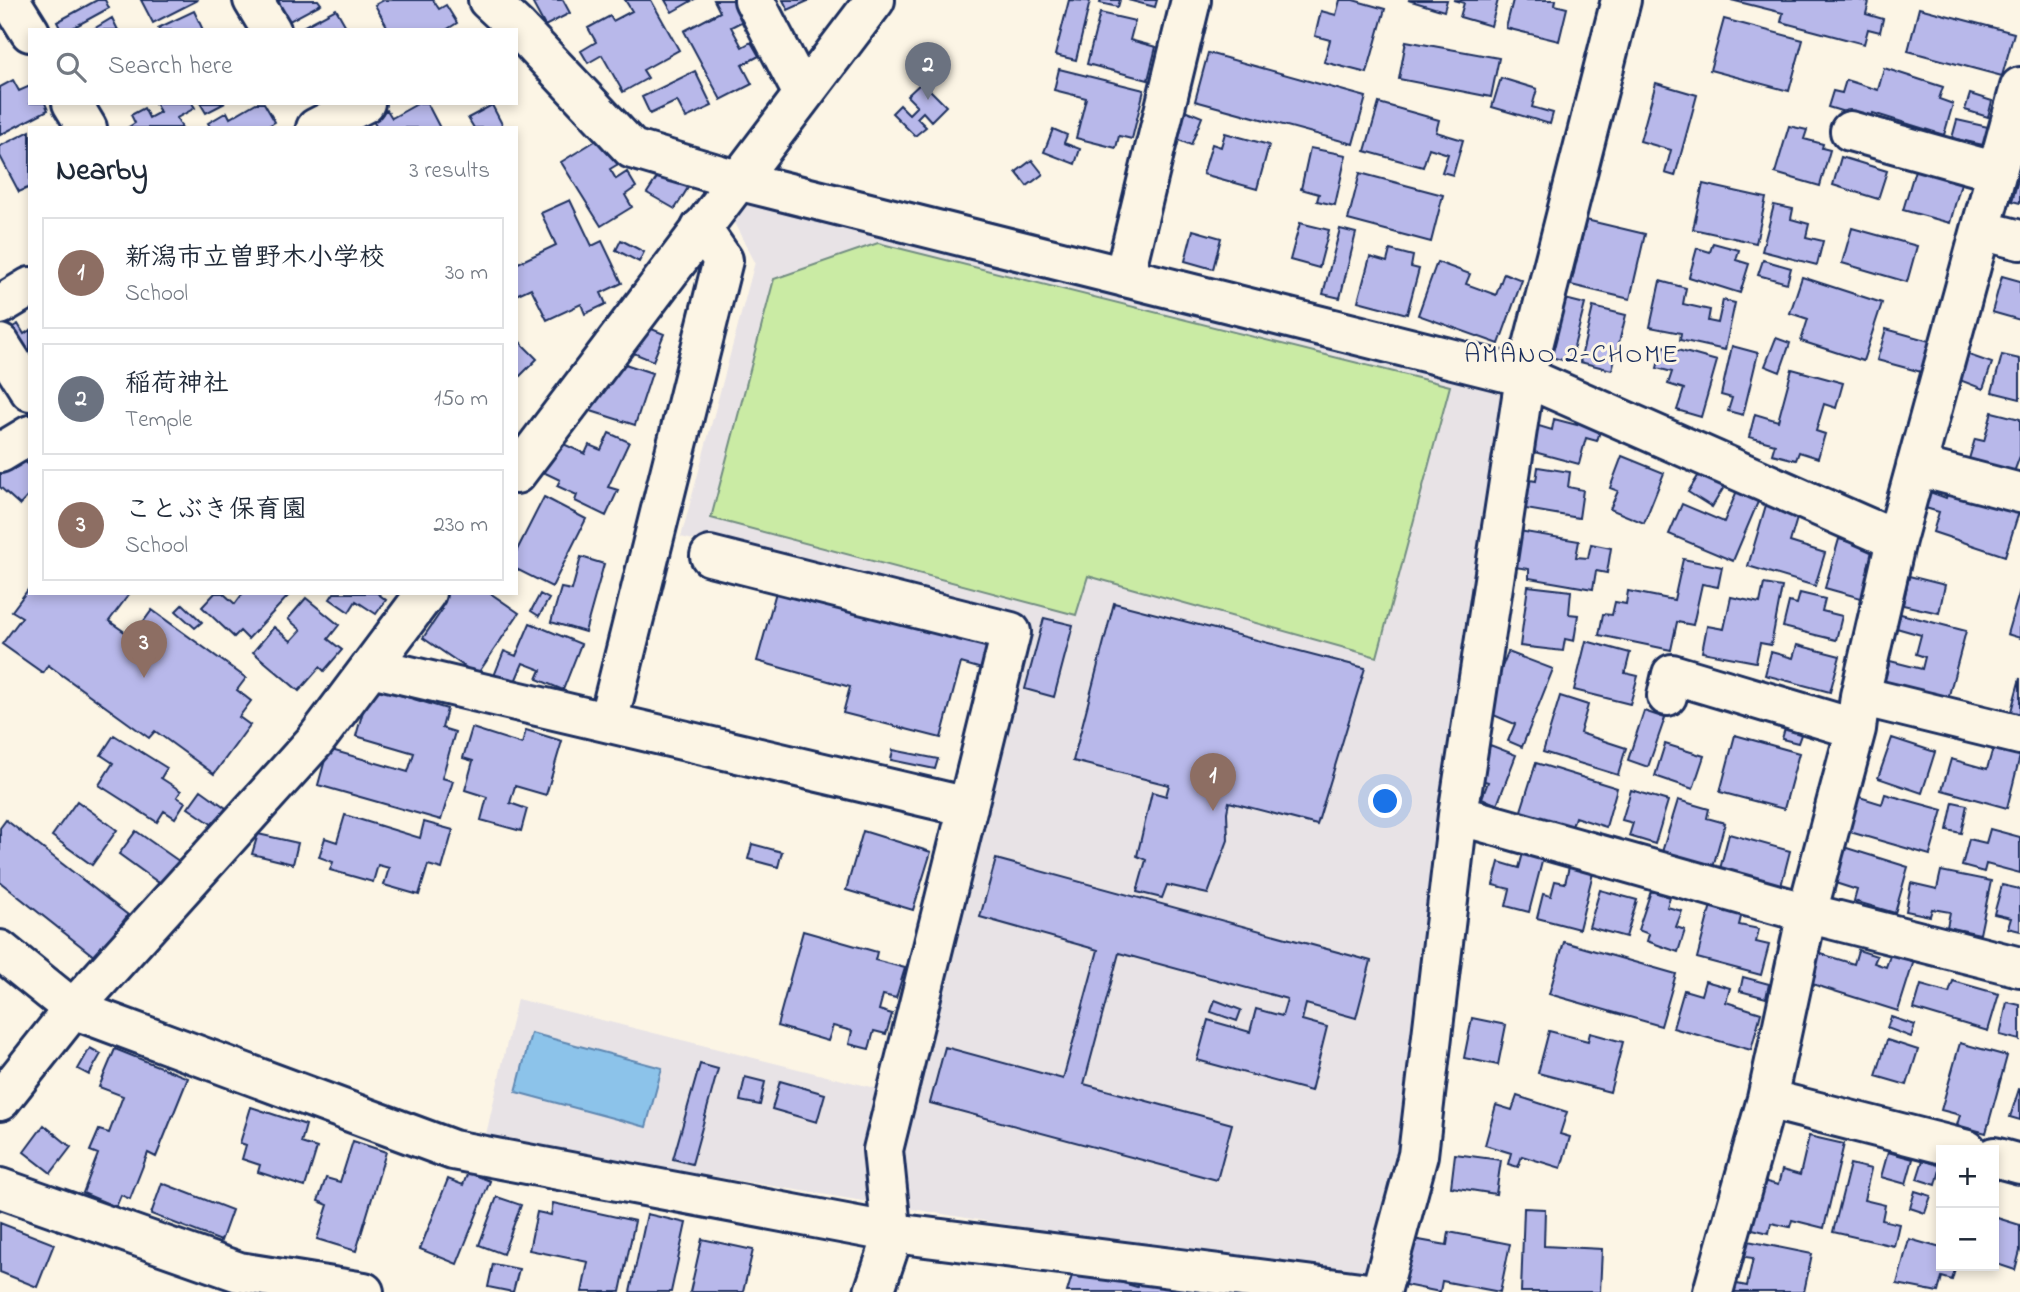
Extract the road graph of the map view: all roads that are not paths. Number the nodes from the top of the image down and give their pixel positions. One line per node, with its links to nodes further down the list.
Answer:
1 (10, 0): 10 (street)
2 (253, 0): 8 (street)
3 (488, 0): 9 (street)
4 (754, 0): 13 (street)
5 (875, 0): 13 (street)
6 (1191, 0): 24 (street)
7 (1621, 0): 28 (street)
8 (270, 28)
9 (514, 28)
10 (28, 29)
11 (518, 32): 20 (street)
12 (2020, 87): 19 (street)
13 (803, 94): 20 (street)
14 (73, 105): 17 (street)
15 (359, 105): 16 (street)
16 (321, 117)
17 (86, 126)
18 (1850, 131): 19 (street)
19 (1997, 172): 22 (street)
20 (737, 180): 21 (street); 24 (street)
21 (701, 228): 33 (street); 41 (street)
22 (1981, 230): 23 (street); 32 (street)
23 (2020, 240)
24 (1124, 277): 28 (street)
25 (28, 288): 26 (street)
26 (0, 305)
27 (0, 344): 29 (street)
28 (1525, 377): 35 (street); 44 (street)
29 (28, 388)
30 (28, 436): 31 (street)
31 (0, 453)
32 (1916, 466): 34 (street); 35 (street)
33 (518, 471)
34 (2020, 493)
35 (1896, 540): 40 (street)
36 (710, 556): 43 (street)
37 (425, 595): 38 (street)
38 (371, 667): 41 (street); 48 (street)
39 (1667, 696): 40 (street)
40 (1858, 713): 42 (street); 45 (street)
41 (608, 722): 43 (street)
42 (2020, 735)
43 (968, 807): 55 (street)
44 (1458, 815): 45 (street); 59 (street)
45 (1807, 913): 47 (street); 49 (street)
46 (0, 950): 48 (street)
47 (2020, 967)
48 (73, 1009): 50 (street); 55 (street)
49 (1767, 1099): 51 (street); 60 (street)
50 (0, 1101)
51 (1947, 1145)
52 (1999, 1158): 53 (street)
53 (2020, 1164)
54 (0, 1188): 56 (street)
55 (894, 1234): 57 (street); 58 (street)
56 (364, 1292)
57 (874, 1292)
58 (1361, 1292)
59 (1381, 1292)
60 (1713, 1292)

